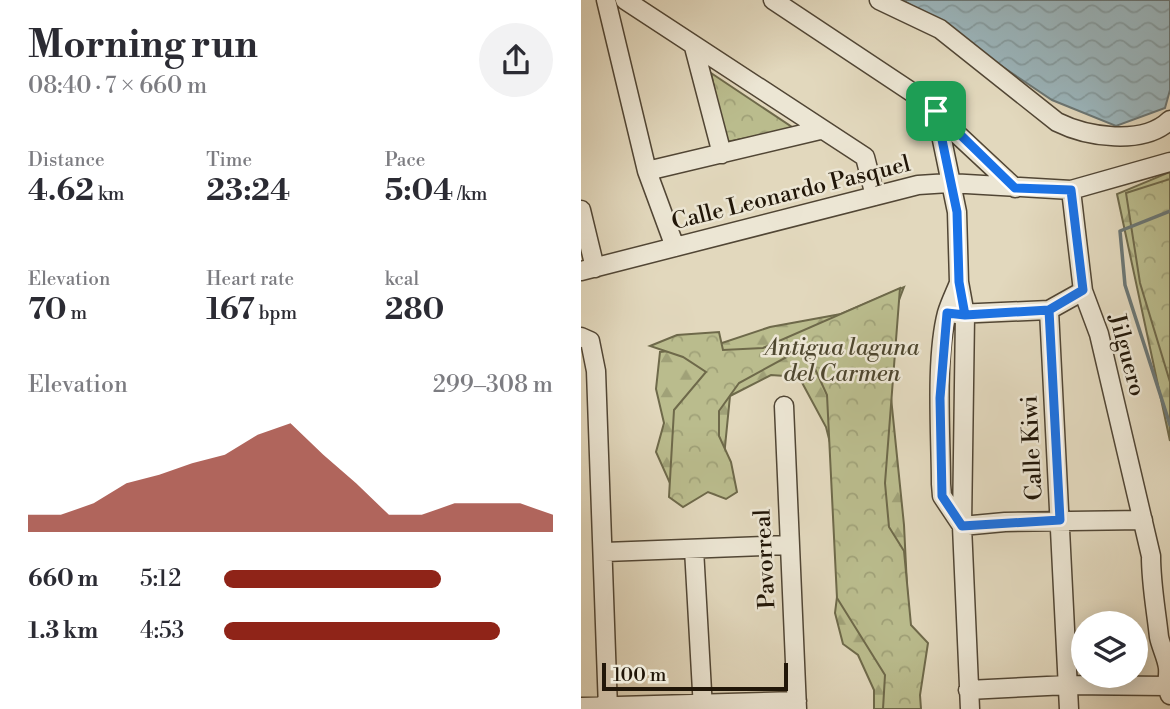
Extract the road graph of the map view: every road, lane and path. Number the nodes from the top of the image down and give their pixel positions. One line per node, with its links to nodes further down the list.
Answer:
1 (606, 0): 11 (street)
2 (625, 0): 5 (street)
3 (773, 0): 6 (street)
4 (879, 0): 7 (street)
5 (694, 47): 8 (street); 9 (street)
6 (936, 111): 12 (street); 13 (street)
7 (1170, 120)
8 (820, 130): 9 (street); 15 (street)
9 (722, 154): 11 (street)
10 (1170, 162): 14 (street, Calle Leonardo Pasquel)
11 (647, 171): 17 (street)
12 (949, 183): 13 (street, Calle Leonardo Pasquel); 15 (street, Calle Leonardo Pasquel); 21 (street)
13 (1015, 188): 14 (street, Calle Leonardo Pasquel)
14 (1071, 190): 19 (street, Jilguero)
15 (875, 196): 17 (street, Calle Leonardo Pasquel)
16 (581, 210): 18 (street)
17 (675, 247): 18 (street, Calle Leonardo Pasquel)
18 (588, 270)
19 (1083, 290): 20 (street); 25 (street, Jilguero)
20 (1049, 310): 21 (street); 24 (street, Calle Kiwi)
21 (956, 314): 26 (street)
22 (585, 339): 29 (street)
23 (784, 406): 27 (street, Pavorreal)
24 (1060, 520): 25 (street); 26 (street); 30 (street, Calle Kiwi)
25 (1143, 520): 32 (street, Jilguero)
26 (962, 526): 31 (street)
27 (788, 545): 28 (street); 33 (street, Pavorreal)
28 (694, 549): 29 (street); 34 (street)
29 (605, 552): 36 (street)
30 (1068, 685): 31 (street); 32 (street); 38 (street, Calle Kiwi)
31 (968, 690): 37 (street)
32 (1168, 691)
33 (797, 705): 34 (street)
34 (703, 706): 36 (street)
35 (581, 707): 36 (street)
36 (608, 707)
37 (970, 709)
38 (1069, 709)

